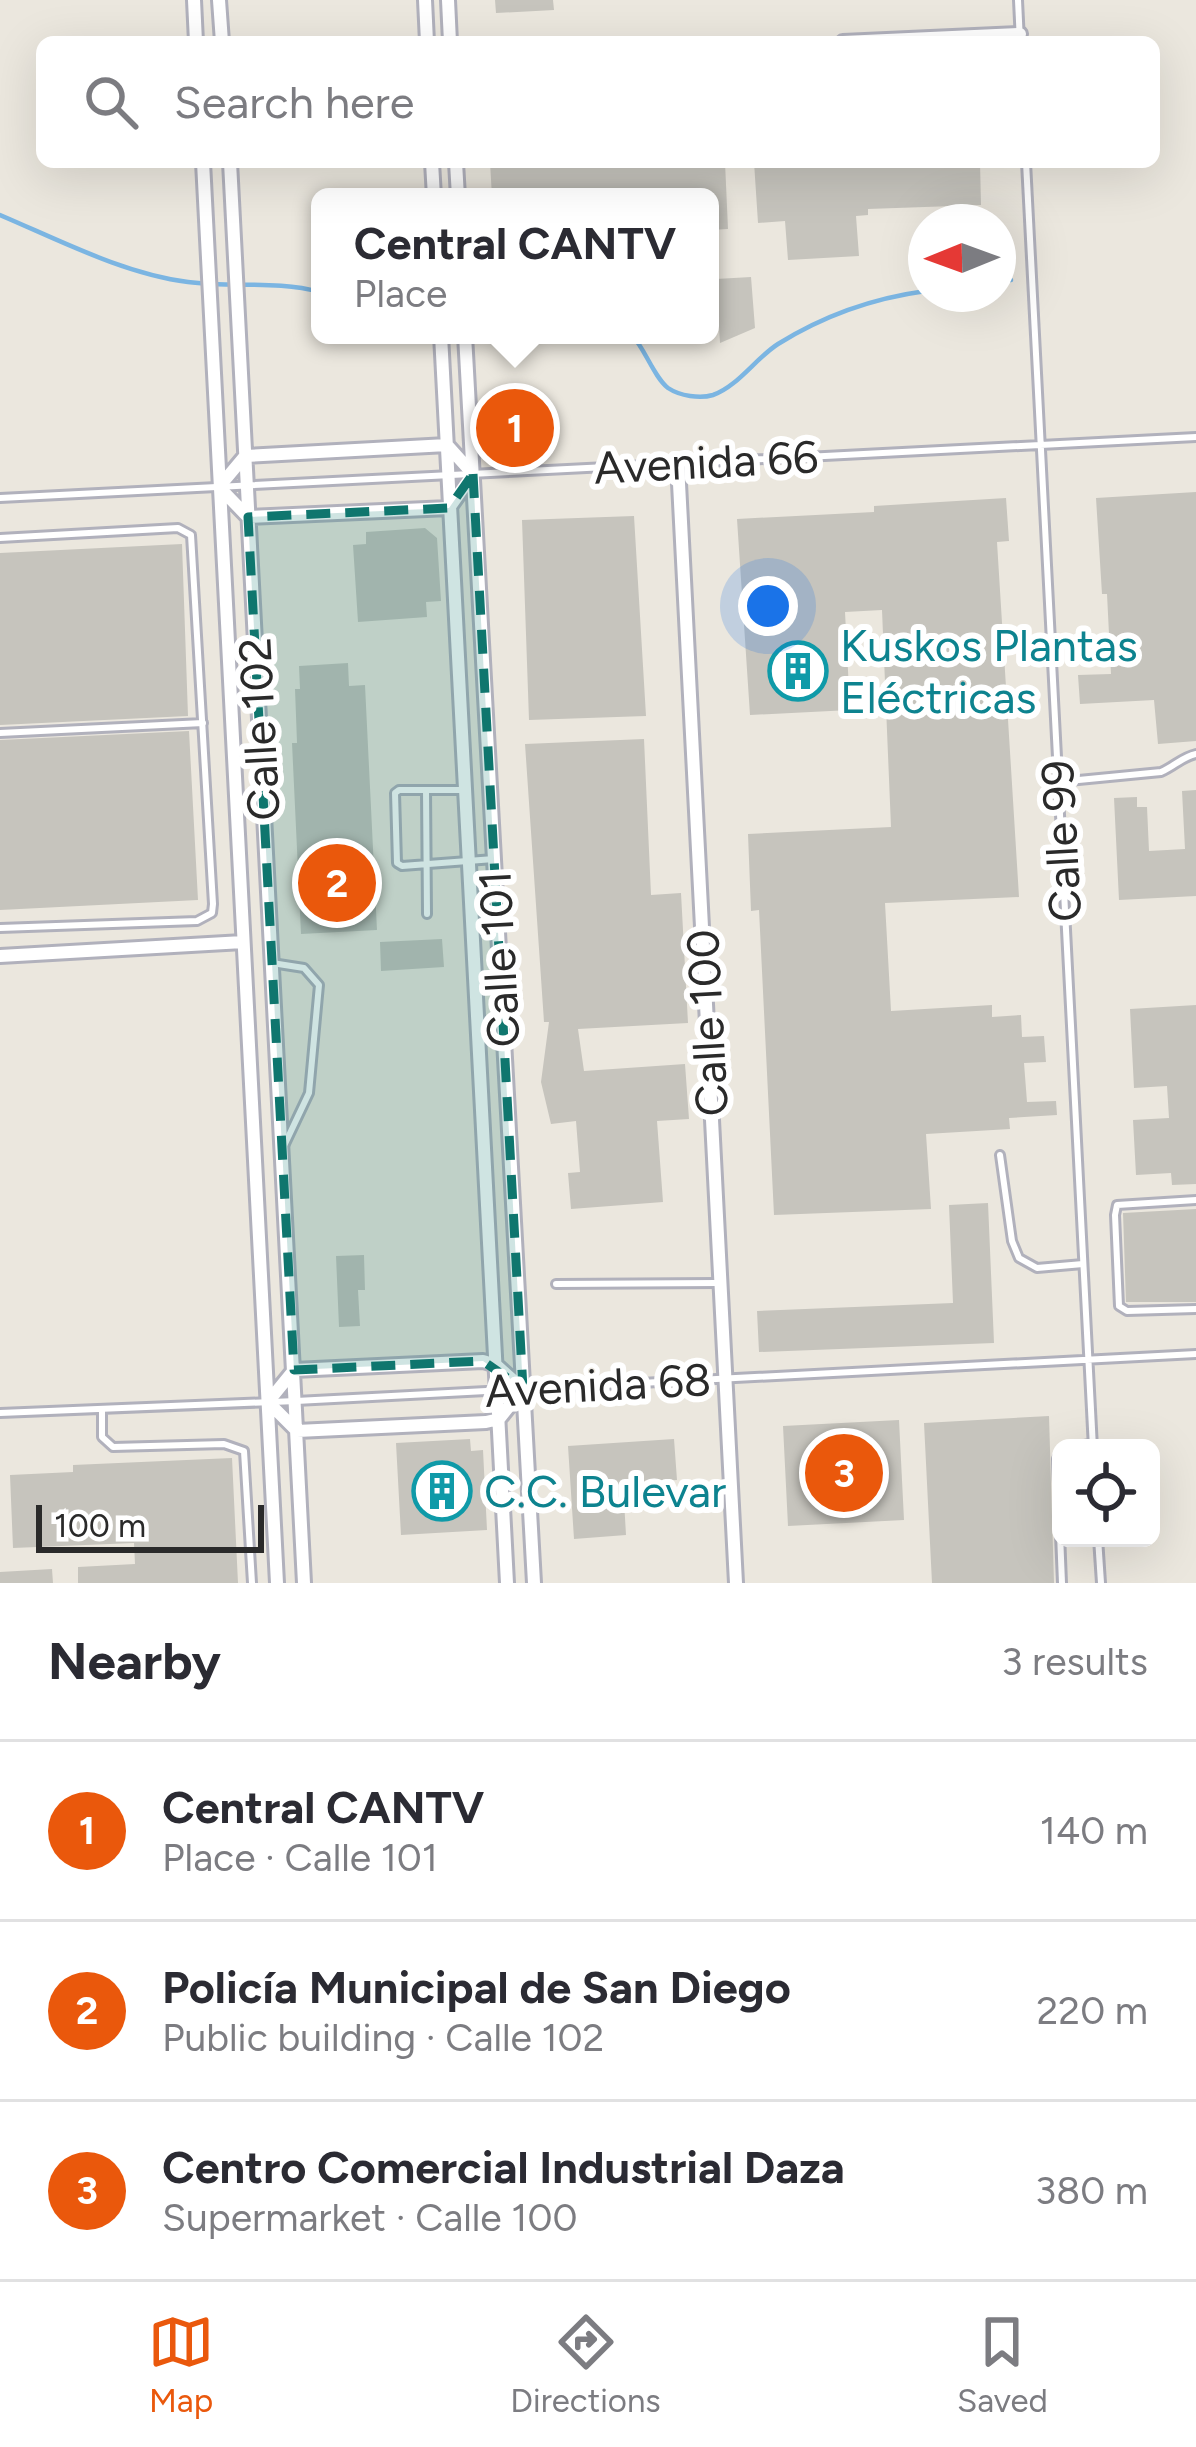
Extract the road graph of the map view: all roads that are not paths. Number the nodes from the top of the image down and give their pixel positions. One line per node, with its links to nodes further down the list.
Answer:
1 (194, 0): 6 (street)
2 (219, 0): 7 (street)
3 (425, 0): 8 (street)
4 (448, 0): 9 (street)
5 (1018, 0): 10 (lane)
6 (196, 36)
7 (222, 36)
8 (427, 36)
9 (451, 36)
10 (1020, 36)
11 (203, 168): 24 (street, Calle 102)
12 (230, 168): 19 (street, Calle 102)
13 (1026, 168): 17 (lane, Calle 99)
14 (442, 344): 18 (street, Calle 101)
15 (465, 344): 22 (street, Calle 101)
16 (1196, 437): 17 (lane, Avenida 66)
17 (1041, 445): 20 (lane, Avenida 66); 32 (lane, Calle 99)
18 (447, 446): 19 (street); 21 (street, Calle 101); 22 (street)
19 (245, 456): 23 (street, Calle 102); 24 (street)
20 (678, 464): 22 (lane, Avenida 66); 47 (street, Calle 100)
21 (448, 474): 22 (lane, Avenida 66); 23 (lane, Avenida 66); 26 (street, Calle 101)
22 (472, 474): 26 (street); 35 (street, Calle 101)
23 (247, 485): 24 (lane, Avenida 66); 27 (street, Calle 102)
24 (220, 487): 25 (lane, Avenida 66); 27 (street); 40 (street, Calle 102)
25 (0, 498)
26 (449, 508): 27 (street); 34 (street, Calle 101)
27 (248, 518): 42 (street, Calle 102)
28 (0, 538): 29 (lane)
29 (202, 723): 30 (lane); 39 (lane)
30 (0, 733)
31 (1196, 754): 32 (lane)
32 (1058, 782): 46 (lane, Calle 99)
33 (426, 790): 34 (lane); 37 (lane); 37 (lane)
34 (465, 790): 36 (street, Calle 101)
35 (494, 859): 36 (lane); 55 (street, Calle 101)
36 (468, 861): 37 (lane); 52 (street, Calle 101)
37 (428, 864): 38 (lane)
38 (427, 914)
39 (0, 928)
40 (243, 942): 41 (street); 58 (street, Calle 102)
41 (0, 956)
42 (272, 963): 43 (street, Calle 102); 43 (lane)
43 (282, 1150): 53 (street, Calle 102)
44 (1000, 1155): 46 (lane)
45 (1196, 1199): 49 (lane)
46 (1084, 1264): 51 (lane, Calle 99)
47 (721, 1283): 48 (lane); 54 (street, Calle 100)
48 (556, 1284)
49 (1196, 1309)
50 (1196, 1354): 51 (lane, Avenida 68)
51 (1088, 1360): 54 (lane, Avenida 68); 63 (lane, Calle 99)
52 (496, 1365): 53 (street); 55 (street); 56 (street, Calle 101)
53 (294, 1370): 57 (street, Calle 102); 58 (street)
54 (725, 1378): 55 (lane, Avenida 68); 71 (street, Calle 100)
55 (523, 1389): 56 (lane, Avenida 68); 61 (street); 70 (street, Calle 101)
56 (498, 1390): 57 (lane, Avenida 68); 61 (street, Calle 101)
57 (296, 1401): 58 (lane, Avenida 68); 62 (street, Calle 102)
58 (268, 1402): 59 (lane, Avenida 68); 62 (street); 67 (street, Calle 102)
59 (102, 1409): 60 (lane, Avenida 68); 66 (lane)
60 (0, 1413)
61 (499, 1419): 62 (street); 69 (street, Calle 101)
62 (297, 1430): 68 (street, Calle 102)
63 (1093, 1439)
64 (1061, 1547): 72 (lane)
65 (1099, 1547): 73 (lane)
66 (251, 1583)
67 (277, 1583)
68 (304, 1583)
69 (507, 1583)
70 (534, 1583)
71 (736, 1583)
72 (1063, 1583)
73 (1101, 1583)

